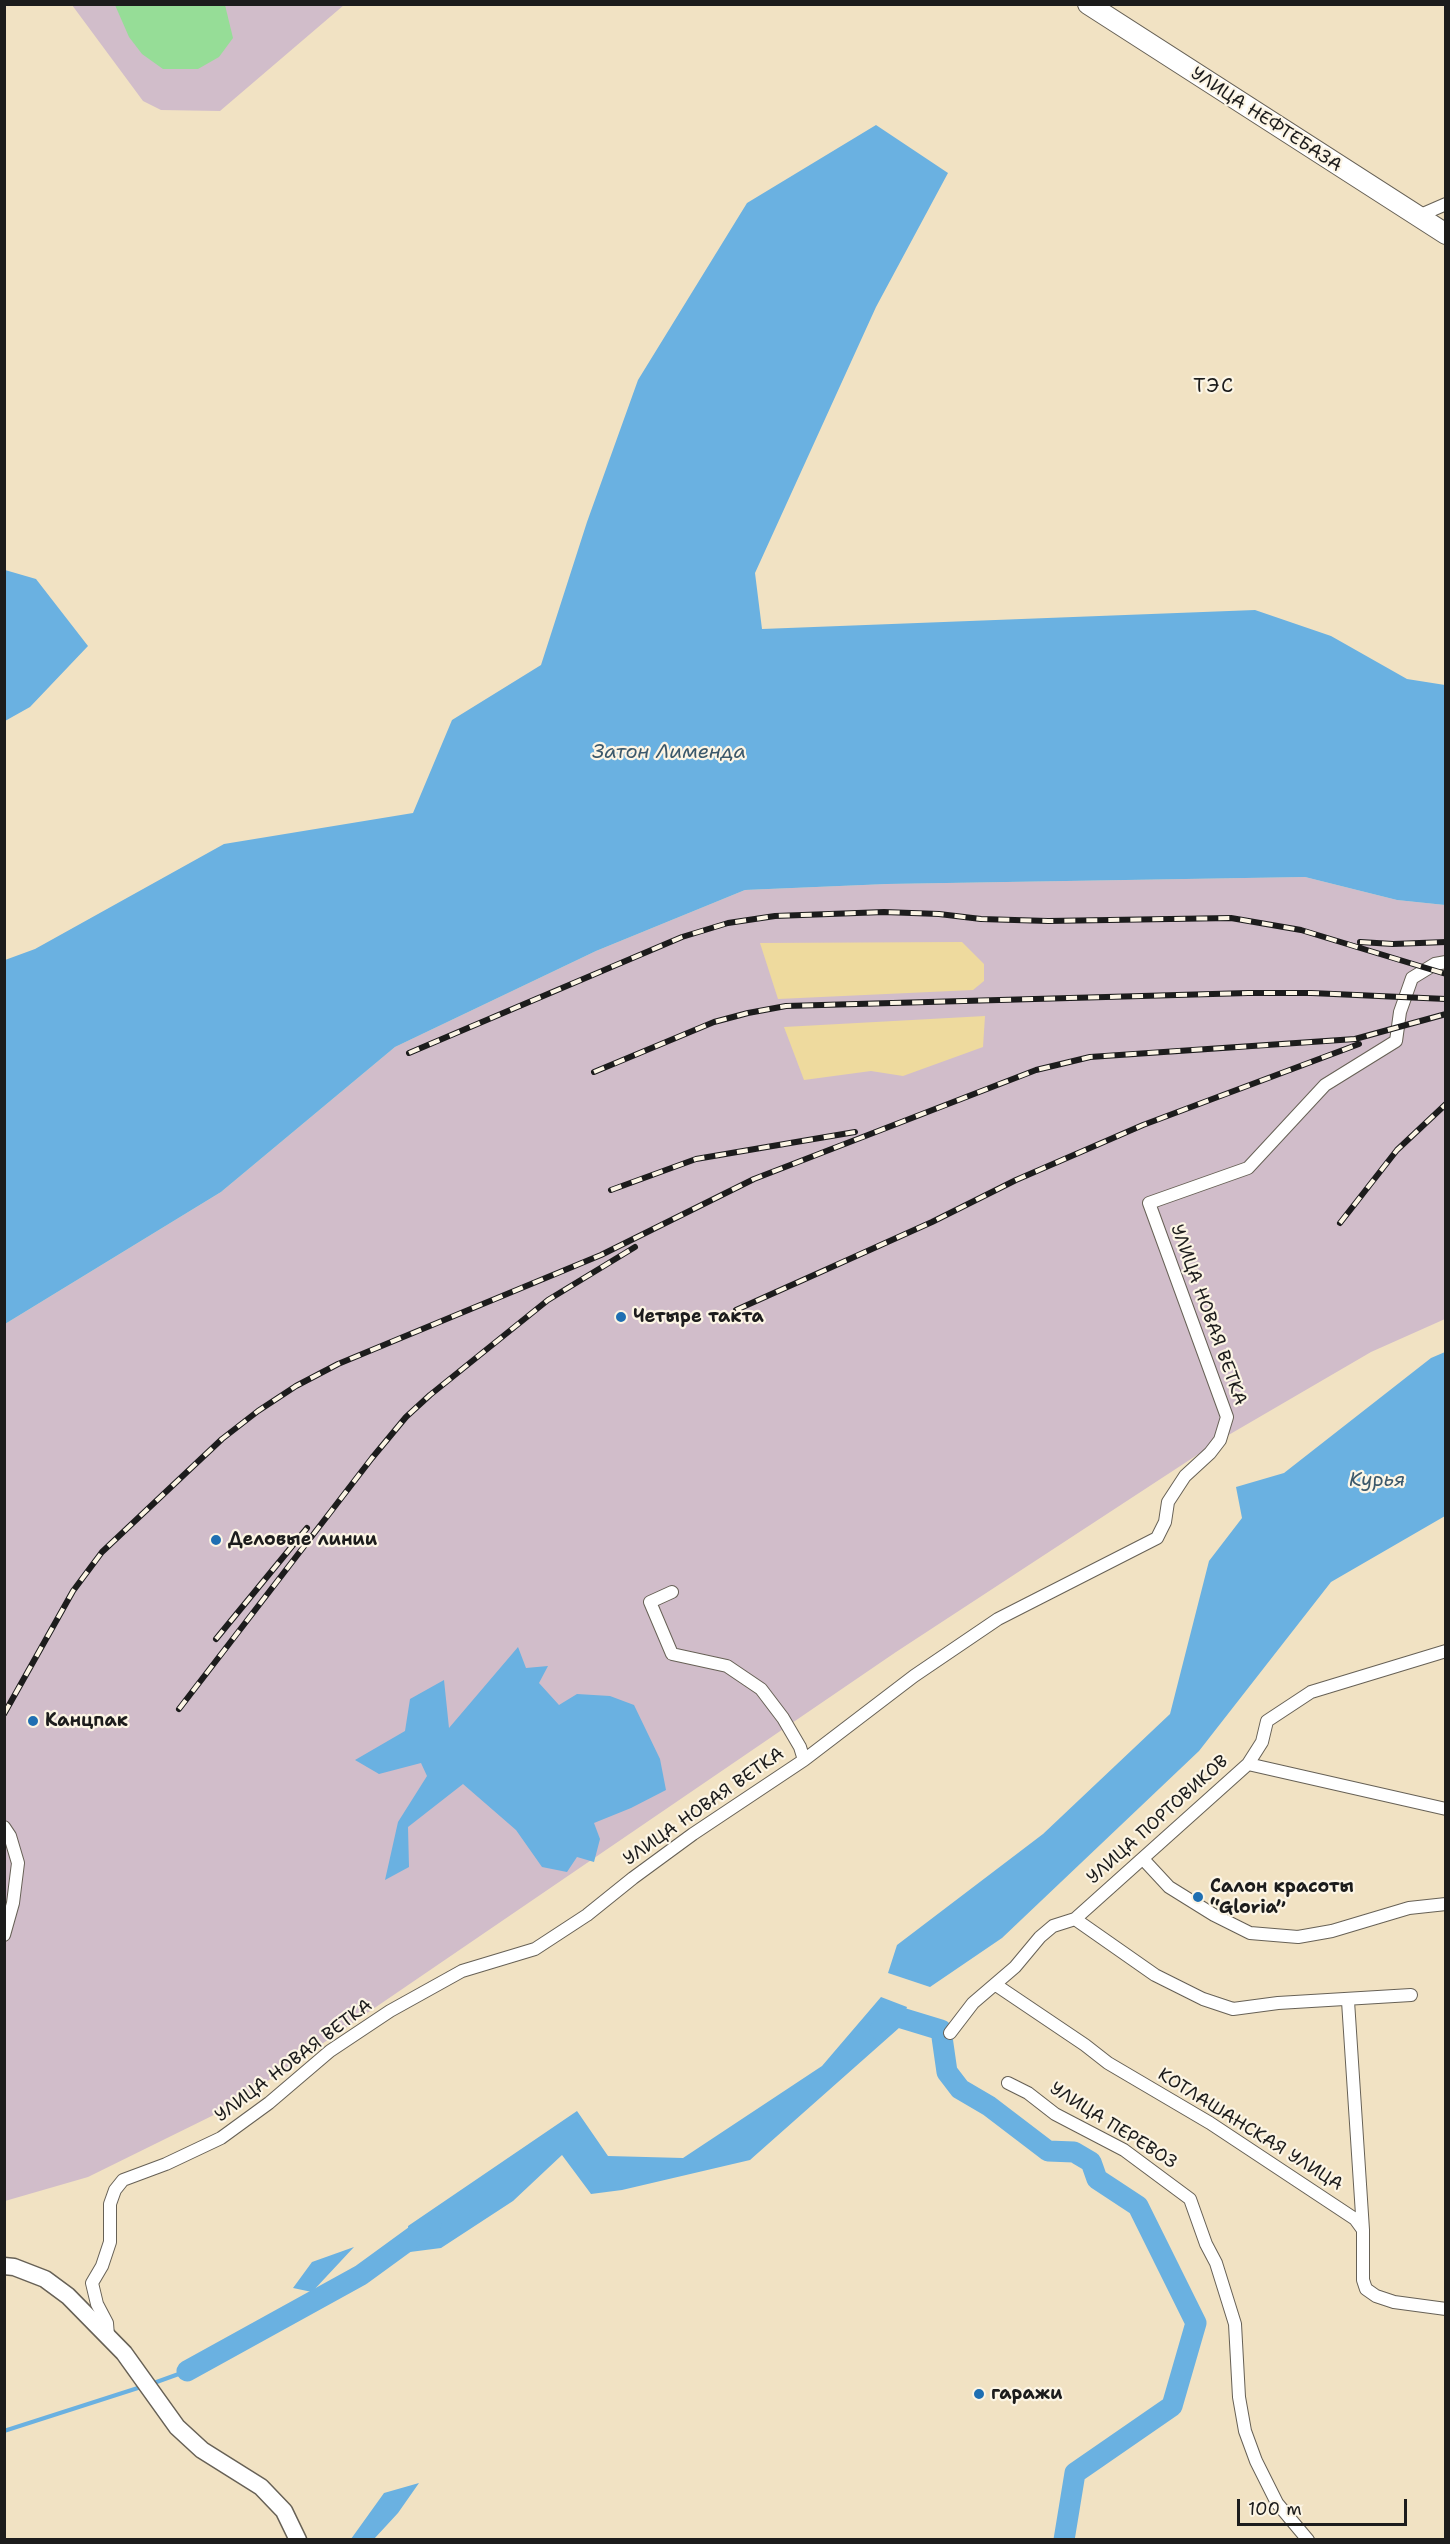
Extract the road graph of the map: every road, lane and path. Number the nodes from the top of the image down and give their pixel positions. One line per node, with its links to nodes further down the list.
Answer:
1 (1088, 4): 3 (main road, УЛИЦА НЕФТЕБАЗА)
2 (1446, 204): 3 (street)
3 (1416, 217): 4 (main road, УЛИЦА НЕФТЕБАЗА)
4 (1446, 234)
5 (1446, 962): 8 (street, УЛИЦА НОВАЯ ВЕТКА)
6 (672, 1592): 8 (street, УЛИЦА НОВАЯ ВЕТКА)
7 (1446, 1651): 9 (street)
8 (804, 1760): 24 (street, УЛИЦА НОВАЯ ВЕТКА)
9 (1248, 1764): 10 (street, УЛИЦА ПОРТОВИКОВ); 12 (street, УЛИЦА ПОРТОВИКОВ)
10 (1446, 1809)
11 (4, 1827): 15 (street)
12 (1143, 1859): 13 (street); 14 (street, УЛИЦА ПОРТОВИКОВ)
13 (1446, 1904)
14 (1075, 1919): 16 (street, УЛИЦА ПОРТОВИКОВ); 18 (street)
15 (4, 1935)
16 (996, 1985): 19 (street, УЛИЦА ПОРТОВИКОВ); 21 (street, КОТЛАШАНСКАЯ УЛИЦА)
17 (1411, 1995): 18 (street)
18 (1348, 2001): 21 (street)
19 (950, 2033)
20 (1008, 2083): 26 (street, УЛИЦА ПЕРЕВОЗ)
21 (1363, 2230): 23 (street)
22 (4, 2266): 24 (street)
23 (1446, 2309)
24 (108, 2336): 25 (street)
25 (298, 2540)
26 (1308, 2540)

